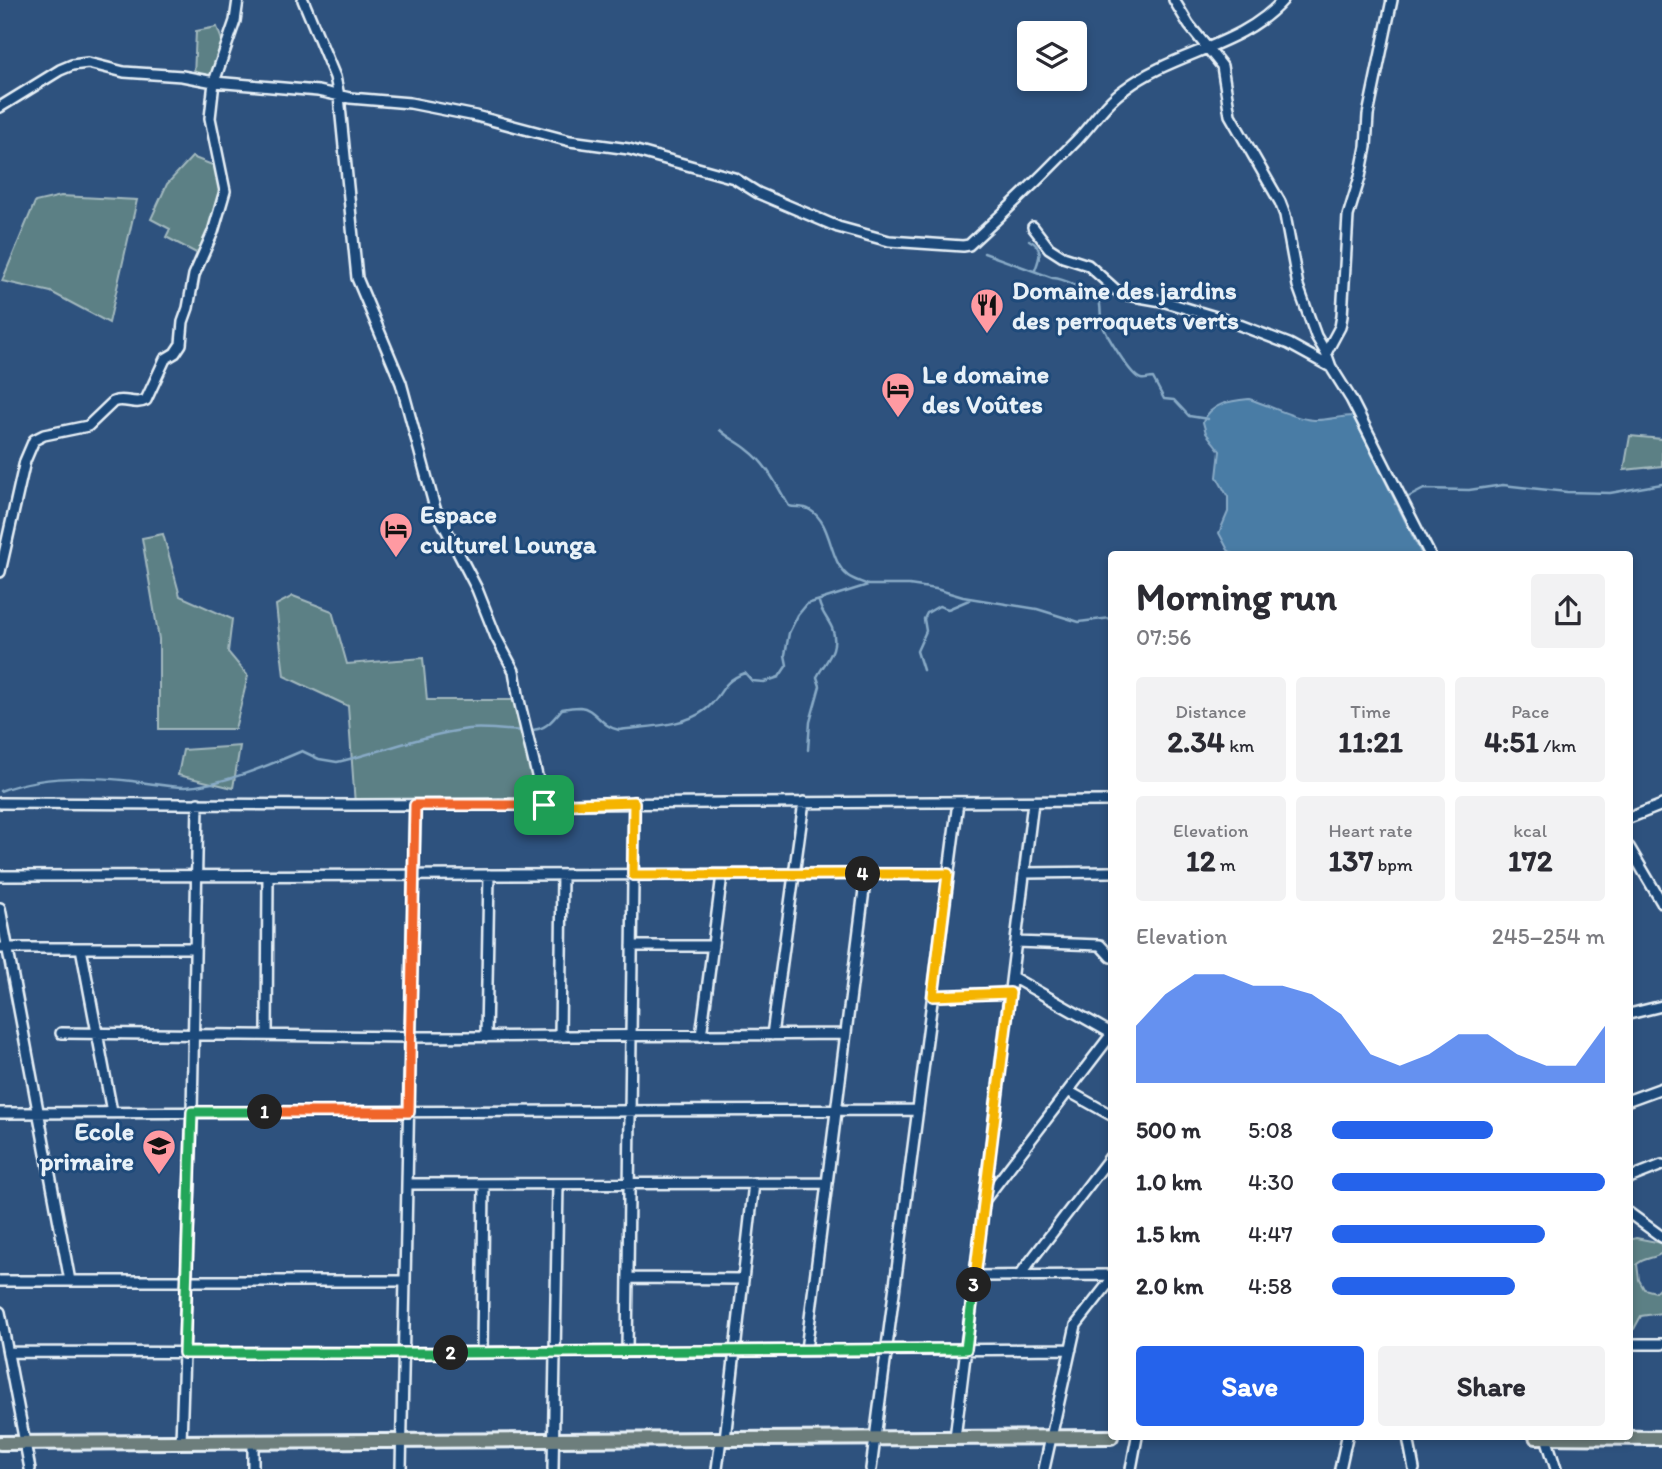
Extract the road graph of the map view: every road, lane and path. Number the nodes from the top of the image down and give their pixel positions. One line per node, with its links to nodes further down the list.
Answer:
1 (239, 0): 7 (street)
2 (303, 0): 8 (street)
3 (1174, 0): 6 (street)
4 (1283, 0): 6 (street)
5 (1392, 0): 11 (street)
6 (1208, 47): 8 (street); 11 (street)
7 (214, 82): 8 (street); 9 (street); 14 (street)
8 (339, 96): 23 (street)
9 (0, 107)
10 (1033, 228): 12 (street)
11 (1326, 353): 12 (street)
12 (1331, 367): 13 (street)
13 (1428, 551)
14 (0, 572)
15 (634, 802): 16 (street); 23 (street); 34 (street)
16 (804, 802): 17 (street); 36 (street)
17 (958, 802): 18 (street); 30 (street)
18 (1033, 802): 19 (street); 28 (street)
19 (1108, 802)
20 (0, 803): 21 (street)
21 (198, 803): 22 (street); 38 (street)
22 (415, 805): 23 (street); 31 (street)
23 (544, 805)
24 (1662, 806): 25 (street)
25 (1633, 817)
26 (1633, 854): 40 (street)
27 (1108, 872): 28 (street)
28 (1024, 873): 42 (street)
29 (866, 874): 30 (street); 36 (street); 58 (street)
30 (948, 874): 51 (street)
31 (414, 875): 32 (street); 39 (street); 62 (street)
32 (489, 875): 33 (street); 63 (street)
33 (562, 875): 34 (street); 64 (street)
34 (633, 875): 35 (street); 43 (street)
35 (722, 875): 36 (street); 44 (street)
36 (794, 875): 60 (street)
37 (0, 876): 38 (street)
38 (196, 876): 39 (street); 47 (street)
39 (268, 876): 59 (street)
40 (1662, 903)
41 (0, 908): 45 (street)
42 (1016, 942): 48 (street); 49 (street)
43 (632, 946): 44 (street); 65 (street)
44 (713, 946): 61 (street)
45 (4, 948): 46 (street); 77 (street)
46 (80, 948): 47 (street); 56 (street)
47 (195, 948): 57 (street)
48 (1108, 954)
49 (1012, 977): 50 (street); 54 (street)
50 (1010, 993): 51 (street); 88 (street)
51 (933, 996): 71 (street)
52 (1662, 1006): 53 (street)
53 (1633, 1013)
54 (1108, 1032)
55 (61, 1033): 56 (street)
56 (97, 1033): 57 (street); 73 (street)
57 (193, 1034): 59 (street); 74 (street)
58 (846, 1034): 60 (street); 70 (street)
59 (267, 1035): 62 (street)
60 (772, 1035): 61 (street)
61 (701, 1036): 65 (street)
62 (410, 1037): 63 (street); 75 (street)
63 (486, 1037): 64 (street)
64 (560, 1037): 65 (street)
65 (631, 1037): 72 (street)
66 (1108, 1038): 68 (street)
67 (1662, 1088): 69 (street)
68 (1068, 1091): 78 (street); 88 (street)
69 (1633, 1099)
70 (836, 1110): 71 (street); 72 (street); 83 (street)
71 (918, 1110): 107 (street)
72 (630, 1111): 75 (street); 87 (street)
73 (112, 1112): 74 (street); 77 (street)
74 (192, 1112): 75 (street); 98 (street)
75 (409, 1112): 84 (street)
76 (0, 1113): 77 (street)
77 (38, 1113): 97 (street)
78 (1108, 1113)
79 (1108, 1160): 92 (street)
80 (1662, 1165): 81 (street)
81 (1633, 1176)
82 (754, 1183): 83 (street); 87 (street); 95 (street)
83 (827, 1183): 106 (street)
84 (407, 1184): 85 (street); 99 (street)
85 (484, 1184): 86 (street); 110 (street)
86 (558, 1184): 87 (street); 111 (street)
87 (629, 1184): 93 (street)
88 (985, 1199): 91 (street)
89 (1633, 1216): 90 (street)
90 (1662, 1237)
91 (975, 1276): 92 (street); 104 (street)
92 (1019, 1276): 94 (street)
93 (628, 1278): 95 (street); 112 (street)
94 (1108, 1278)
95 (743, 1279): 108 (street)
96 (0, 1281): 97 (street)
97 (70, 1281): 98 (street)
98 (186, 1281): 99 (street); 113 (street)
99 (405, 1281): 114 (street)
100 (1108, 1282): 105 (street)
101 (0, 1312): 109 (street)
102 (1633, 1344): 103 (street)
103 (1662, 1344)
104 (966, 1349): 105 (street); 107 (street); 118 (street)
105 (1071, 1349): 116 (street)
106 (806, 1350): 107 (street); 108 (street)
107 (886, 1350): 117 (street)
108 (735, 1351): 112 (street); 121 (street)
109 (8, 1352): 113 (street); 131 (street)
110 (482, 1352): 111 (street); 114 (street)
111 (556, 1352): 112 (street); 122 (street)
112 (627, 1352)
113 (184, 1353): 114 (street); 128 (street)
114 (404, 1353): 127 (street)
115 (1108, 1434): 116 (highway)
116 (1051, 1437): 118 (highway); 138 (street)
117 (875, 1438): 118 (highway); 121 (highway); 137 (street)
118 (955, 1438)
119 (1633, 1438): 120 (highway)
120 (1662, 1438)
121 (723, 1439): 122 (highway); 136 (street)
122 (553, 1440): 127 (highway); 135 (street)
123 (1137, 1440): 139 (street)
124 (1346, 1440): 140 (street)
125 (1409, 1440): 141 (street)
126 (1547, 1440): 142 (street)
127 (402, 1441): 129 (highway); 134 (street)
128 (181, 1442): 129 (highway); 131 (highway)
129 (253, 1442): 133 (street)
130 (0, 1443): 131 (highway)
131 (25, 1443): 132 (street)
132 (30, 1469)
133 (253, 1469)
134 (401, 1469)
135 (553, 1469)
136 (718, 1469)
137 (871, 1469)
138 (1044, 1469)
139 (1131, 1469)
140 (1340, 1469)
141 (1414, 1469)
142 (1556, 1469)

